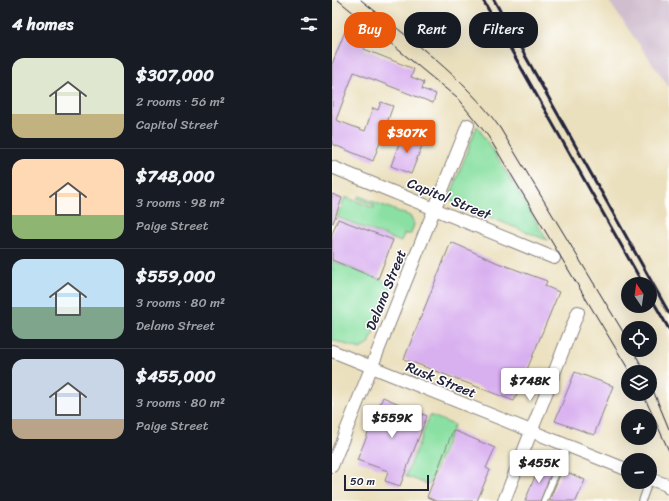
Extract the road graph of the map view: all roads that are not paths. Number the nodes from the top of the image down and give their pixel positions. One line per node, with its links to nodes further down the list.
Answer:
1 (468, 125): 3 (street, Delano Street)
2 (332, 167): 3 (street, Capitol Street)
3 (434, 209): 4 (street, Capitol Street); 7 (street, Delano Street)
4 (554, 258)
5 (578, 312): 8 (street)
6 (332, 351): 7 (street, Rusk Street)
7 (371, 368): 8 (street, Rusk Street); 10 (street, Delano Street)
8 (531, 432): 9 (street, Rusk Street); 15 (street)
9 (567, 446): 11 (street, Rusk Street); 16 (lane)
10 (332, 466)
11 (621, 467)
12 (657, 481): 13 (street)
13 (669, 488)
14 (646, 489): 17 (lane)
15 (504, 501)
16 (544, 501)
17 (642, 501)

